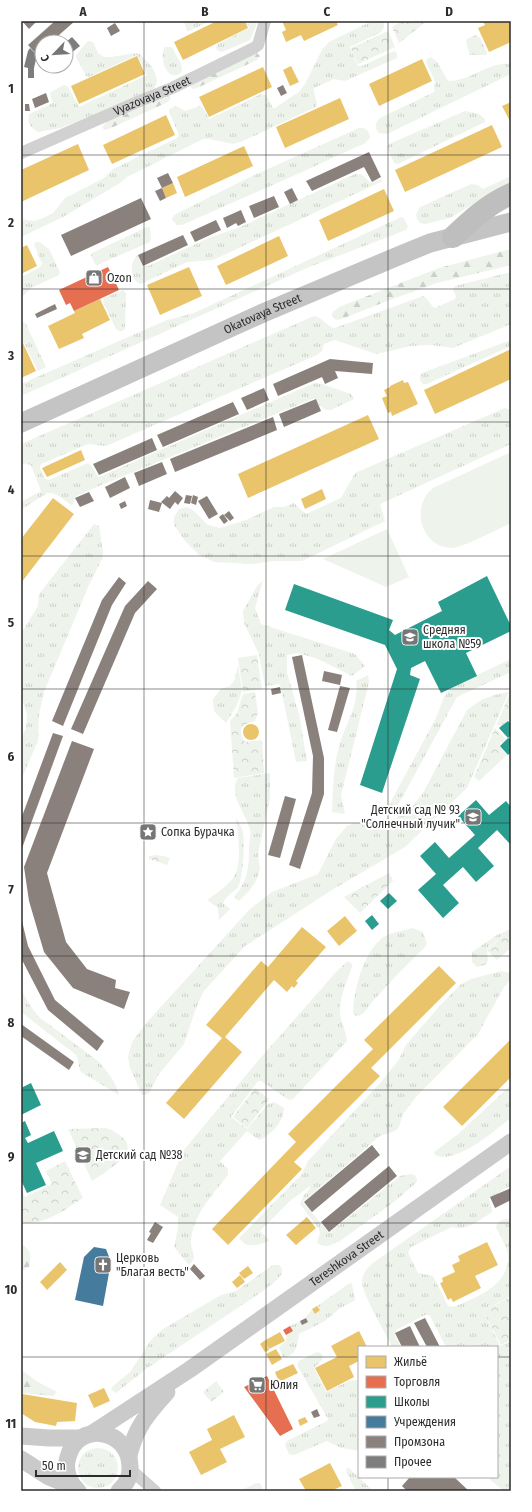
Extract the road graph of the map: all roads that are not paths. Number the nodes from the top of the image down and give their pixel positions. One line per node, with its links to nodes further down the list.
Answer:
1 (265, 21): 2 (street, Vyazovaya Street)
2 (21, 153)
3 (511, 194): 5 (highway)
4 (511, 222): 5 (main road, Okatovaya Street)
5 (453, 237): 6 (main road, Okatovaya Street)
6 (21, 423)
7 (511, 1142): 8 (main road, Tereshkova Street)
8 (182, 1375): 10 (main road, Tereshkova Street); 12 (main road, Tereshkova Street)
9 (21, 1436): 10 (main road)
10 (86, 1436): 12 (main road); 13 (main road)
11 (21, 1459): 13 (main road)
12 (130, 1473): 14 (main road, Tereshkova Street); 15 (street)
13 (76, 1489)
14 (120, 1491)
15 (155, 1491)

